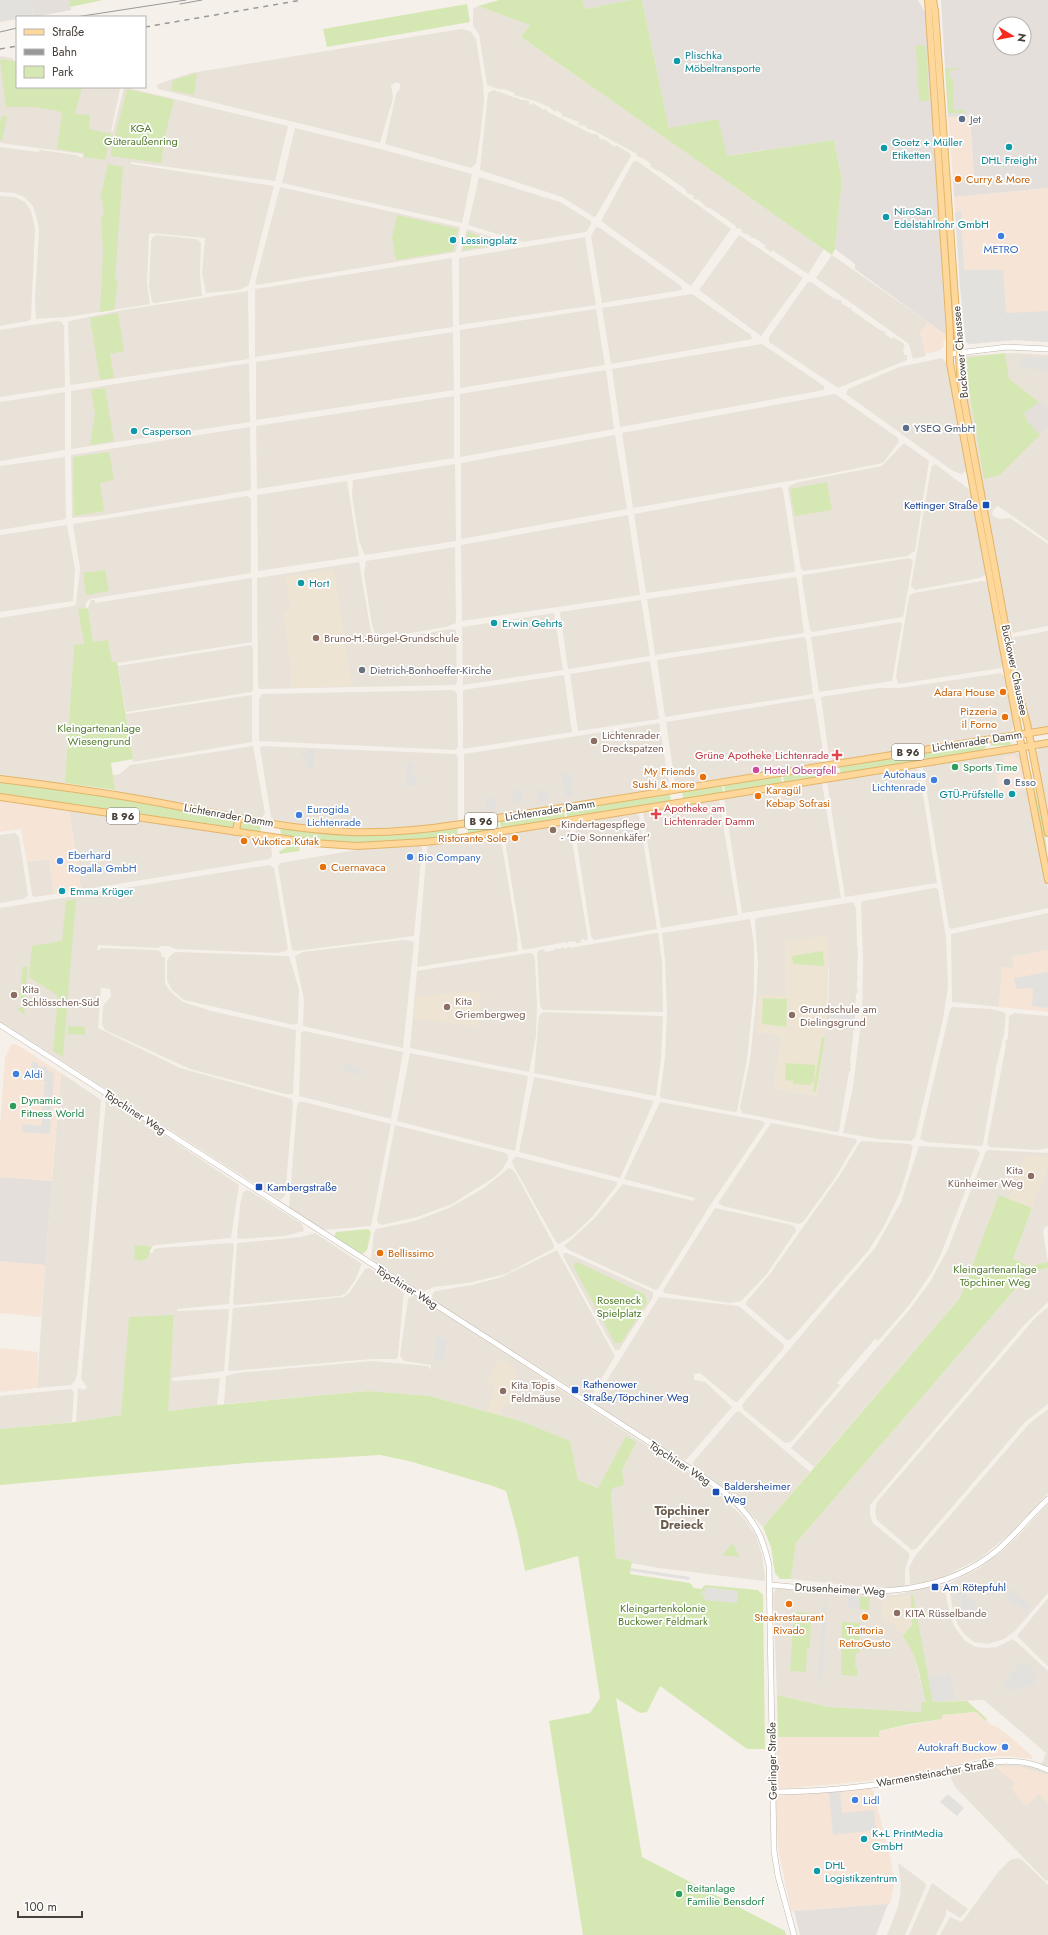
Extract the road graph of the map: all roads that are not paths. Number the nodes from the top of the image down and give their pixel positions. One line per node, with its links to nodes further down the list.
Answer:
1 (928, 0): 5 (main road, Buckower Chaussee)
2 (933, 0): 4 (main road, Buckower Chaussee)
3 (1048, 349): 4 (street)
4 (959, 353): 5 (street); 7 (main road, Buckower Chaussee)
5 (950, 354): 8 (main road, Buckower Chaussee)
6 (1048, 730): 7 (main road, B 96)
7 (1028, 733): 8 (main road, Lichtenrader Damm / B 96); 11 (main road, Buckower Chaussee)
8 (1019, 734): 9 (main road, Lichtenrader Damm / B 96); 12 (main road, Buckower Chaussee)
9 (987, 739): 13 (main road); 16 (main road, Lichtenrader Damm / B 96)
10 (1048, 743): 11 (main road, B 96)
11 (1030, 746): 12 (main road, B 96); 18 (main road, Buckower Chaussee)
12 (1022, 747): 13 (main road, Lichtenrader Damm / B 96); 19 (main road, Buckower Chaussee)
13 (990, 752): 17 (main road, Lichtenrader Damm / B 96)
14 (0, 779): 16 (main road, Lichtenrader Damm / B 96)
15 (0, 797): 17 (main road, Lichtenrader Damm / B 96)
16 (238, 818): 17 (main road)
17 (236, 832)
18 (1048, 833)
19 (1048, 880)
20 (0, 1026): 22 (street, Töpchiner Weg)
21 (1048, 1499): 22 (street, Drusenheimer Weg)
22 (770, 1585): 24 (street, Gerlinger Straße)
23 (1048, 1770): 24 (street, Warmensteinacher Straße)
24 (772, 1792): 25 (street, Gerlinger Straße)
25 (794, 1935)

